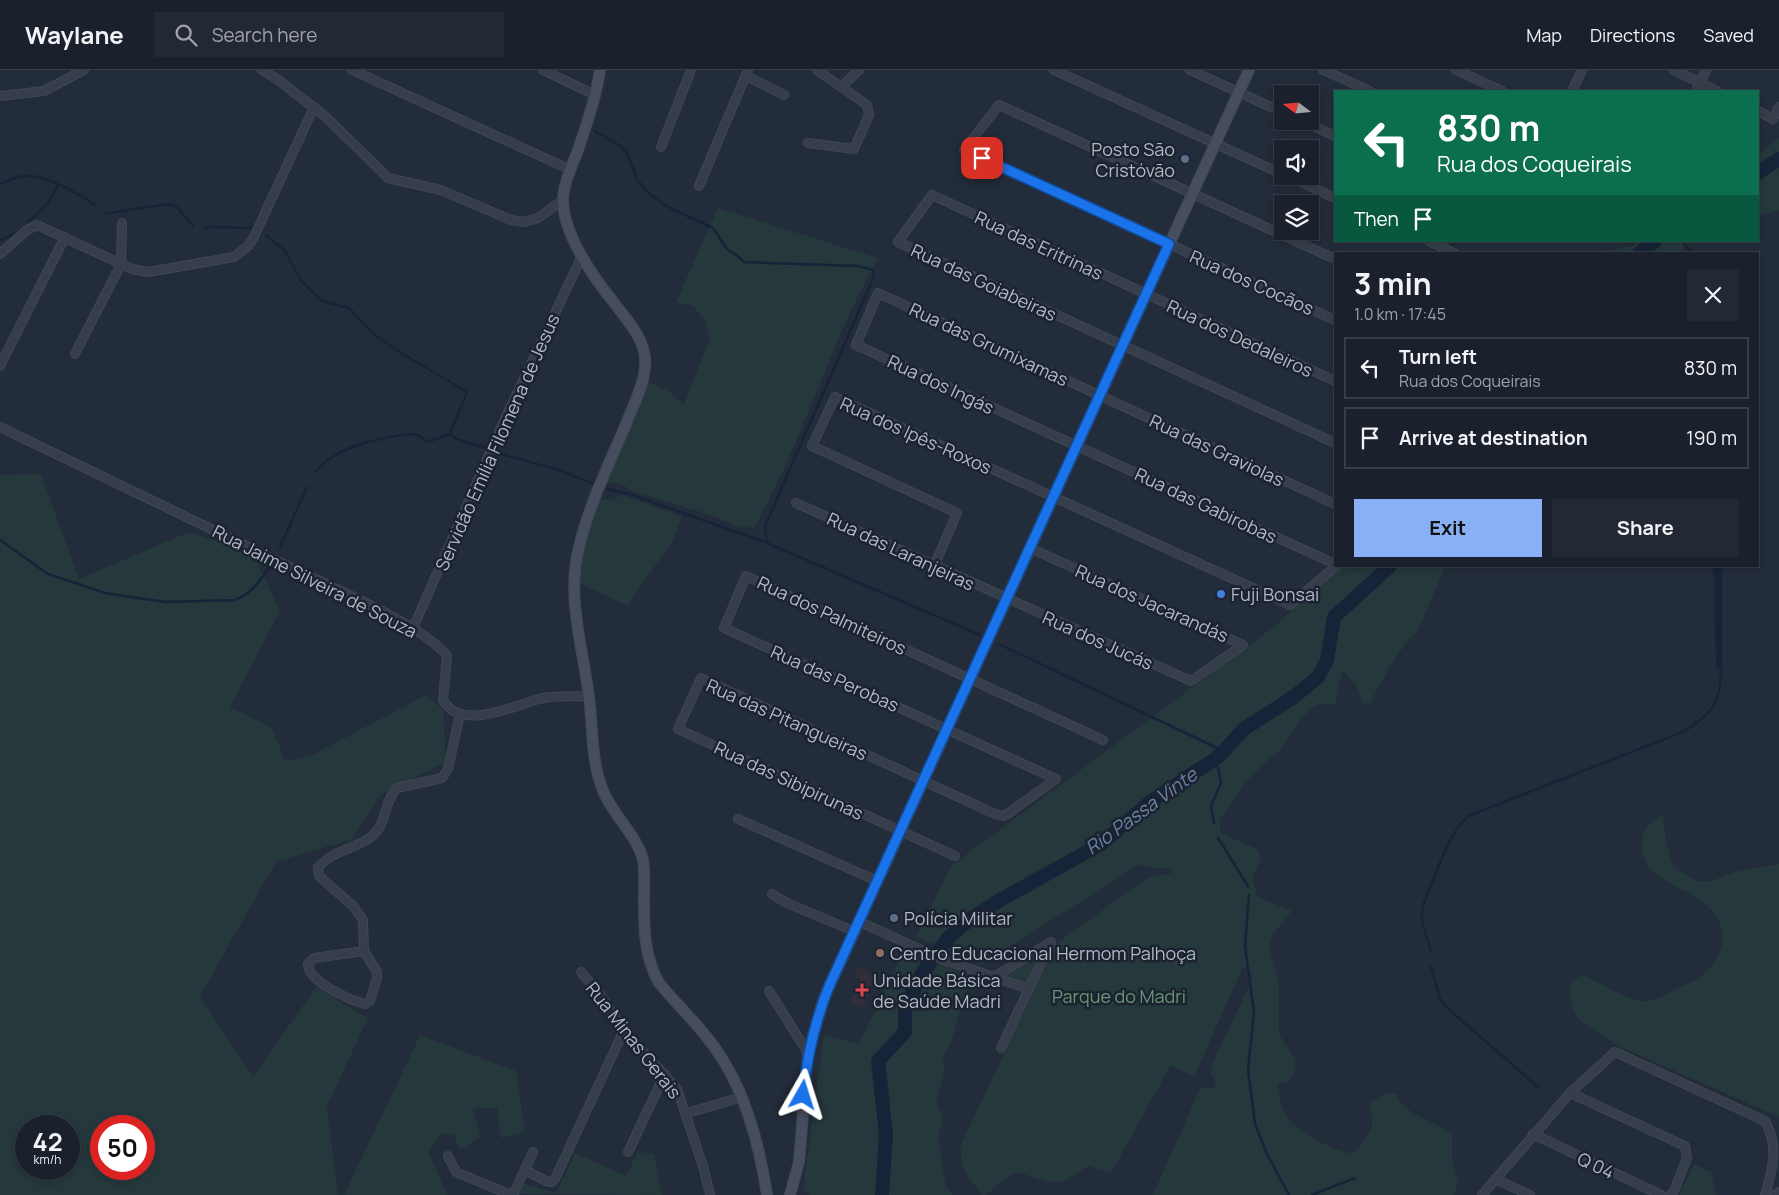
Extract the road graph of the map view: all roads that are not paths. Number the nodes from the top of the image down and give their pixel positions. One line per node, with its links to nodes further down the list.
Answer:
1 (84, 70): 28 (street)
2 (262, 70): 29 (street)
3 (352, 70): 38 (street)
4 (542, 70): 26 (street)
5 (600, 70): 26 (main road)
6 (692, 70): 37 (street)
7 (817, 70): 19 (street)
8 (859, 70): 19 (street)
9 (1054, 70): 36 (street)
10 (1190, 70): 25 (street)
11 (1249, 70): 25 (main road)
12 (1323, 70): 20 (street)
13 (1456, 70): 21 (street)
14 (1582, 70): 22 (street)
15 (1674, 70): 18 (street)
16 (1706, 70): 18 (street)
17 (747, 73): 27 (street); 41 (street)
18 (1700, 83): 23 (street); 24 (street)
19 (842, 86): 35 (street)
20 (1368, 90)
21 (1500, 90)
22 (1572, 90)
23 (1696, 90)
24 (1715, 90)
25 (1239, 92): 31 (street); 36 (main road)
26 (595, 95): 38 (main road)
27 (784, 95)
28 (0, 96)
29 (314, 107): 45 (street); 54 (street)
30 (1779, 107): 32 (street)
31 (1274, 108)
32 (1759, 112)
33 (1319, 128): 34 (street)
34 (1334, 136)
35 (808, 143)
36 (1215, 143): 39 (street); 42 (main road)
37 (661, 147)
38 (571, 170): 45 (main road)
39 (1274, 170)
40 (1307, 185): 44 (street)
41 (699, 186)
42 (1192, 194): 49 (main road); 49 (street, Rua dos Cocãos); 53 (street)
43 (932, 195): 56 (street, Rua das Eritrinas); 58 (street, Rua das Goiabeiras)
44 (1334, 198)
45 (563, 200): 52 (main road)
46 (122, 223): 54 (street)
47 (65, 237): 51 (street); 54 (street); 60 (street)
48 (1431, 242): 50 (street)
49 (1169, 244): 56 (main road); 57 (street, Rua dos Cocãos)
50 (1452, 252)
51 (0, 254)
52 (582, 256): 74 (street, Servidão Emília Filomena de Jesus); 78 (main road)
53 (1334, 259)
54 (121, 264): 59 (street)
55 (878, 293): 62 (street, Rua das Grumixamas); 65 (street, Rua dos Ingás)
56 (1146, 294): 58 (main road); 61 (street, Rua dos Dedaleiros)
57 (1334, 320)
58 (1122, 346): 62 (main road); 64 (street)
59 (75, 354)
60 (0, 366)
61 (1334, 381)
62 (1099, 395): 65 (main road); 68 (street, Rua das Graviolas)
63 (0, 427): 74 (street, Rua Jaime Silveira de Souza)
64 (1334, 443)
65 (1077, 446): 66 (main road); 70 (street, Rua das Gabirobas)
66 (1053, 497): 69 (main road); 71 (street, Rua dos Ipês-Roxos); 72 (street, Rua das Gabirobas)
67 (796, 503): 71 (street, Rua das Laranjeiras)
68 (1334, 504)
69 (1030, 548): 73 (main road); 77 (street, Rua dos Jacarandás)
70 (1334, 564)
71 (934, 566): 73 (street, Rua das Laranjeiras)
72 (1334, 567)
73 (1006, 599): 76 (main road); 77 (street, Rua dos Jucás)
74 (413, 628): 79 (street, Rua Jaime Silveira de Souza)
75 (724, 628): 76 (street, Rua dos Palmiteiros); 81 (street, Rua das Perobas)
76 (970, 679): 81 (main road); 82 (street)
77 (1191, 681)
78 (589, 696): 79 (street); 101 (main road)
79 (460, 714): 91 (street)
80 (678, 729): 83 (street, Rua das Pitangueiras); 85 (street, Rua das Sibipirunas)
81 (947, 729): 83 (main road); 83 (street, Rua das Perobas)
82 (1103, 740)
83 (924, 780): 85 (main road)
84 (738, 818): 87 (street)
85 (900, 831): 86 (street, Rua das Sibipirunas); 87 (main road)
86 (955, 856)
87 (877, 881): 89 (main road)
88 (772, 894): 90 (street)
89 (858, 921): 90 (main road); 93 (street)
90 (853, 931): 98 (main road)
91 (364, 951): 91 (street)
92 (581, 972): 96 (street, Rua Minas Gerais)
93 (994, 977): 94 (street); 94 (street)
94 (1029, 989): 97 (street)
95 (769, 991): 98 (street)
96 (624, 1030): 99 (street, Rua Minas Gerais); 107 (street)
97 (1001, 1048)
98 (808, 1052): 110 (main road)
99 (665, 1074): 102 (street, Rua Minas Gerais); 105 (street)
100 (1570, 1093): 103 (street); 117 (street); 118 (street)
101 (742, 1098): 102 (street); 113 (main road)
102 (687, 1113): 112 (street, Rua Minas Gerais)
103 (1533, 1134): 108 (street); 116 (street, Q 04)
104 (534, 1152): 107 (street)
105 (628, 1152)
106 (448, 1156): 111 (street)
107 (525, 1170): 111 (street)
108 (1495, 1179): 114 (street); 115 (street)
109 (1779, 1192): 119 (street)
110 (793, 1194)
111 (512, 1195)
112 (710, 1195)
113 (767, 1195)
114 (1482, 1195)
115 (1530, 1195)
116 (1661, 1195)
117 (1670, 1195)
118 (1765, 1195)
119 (1776, 1195)

